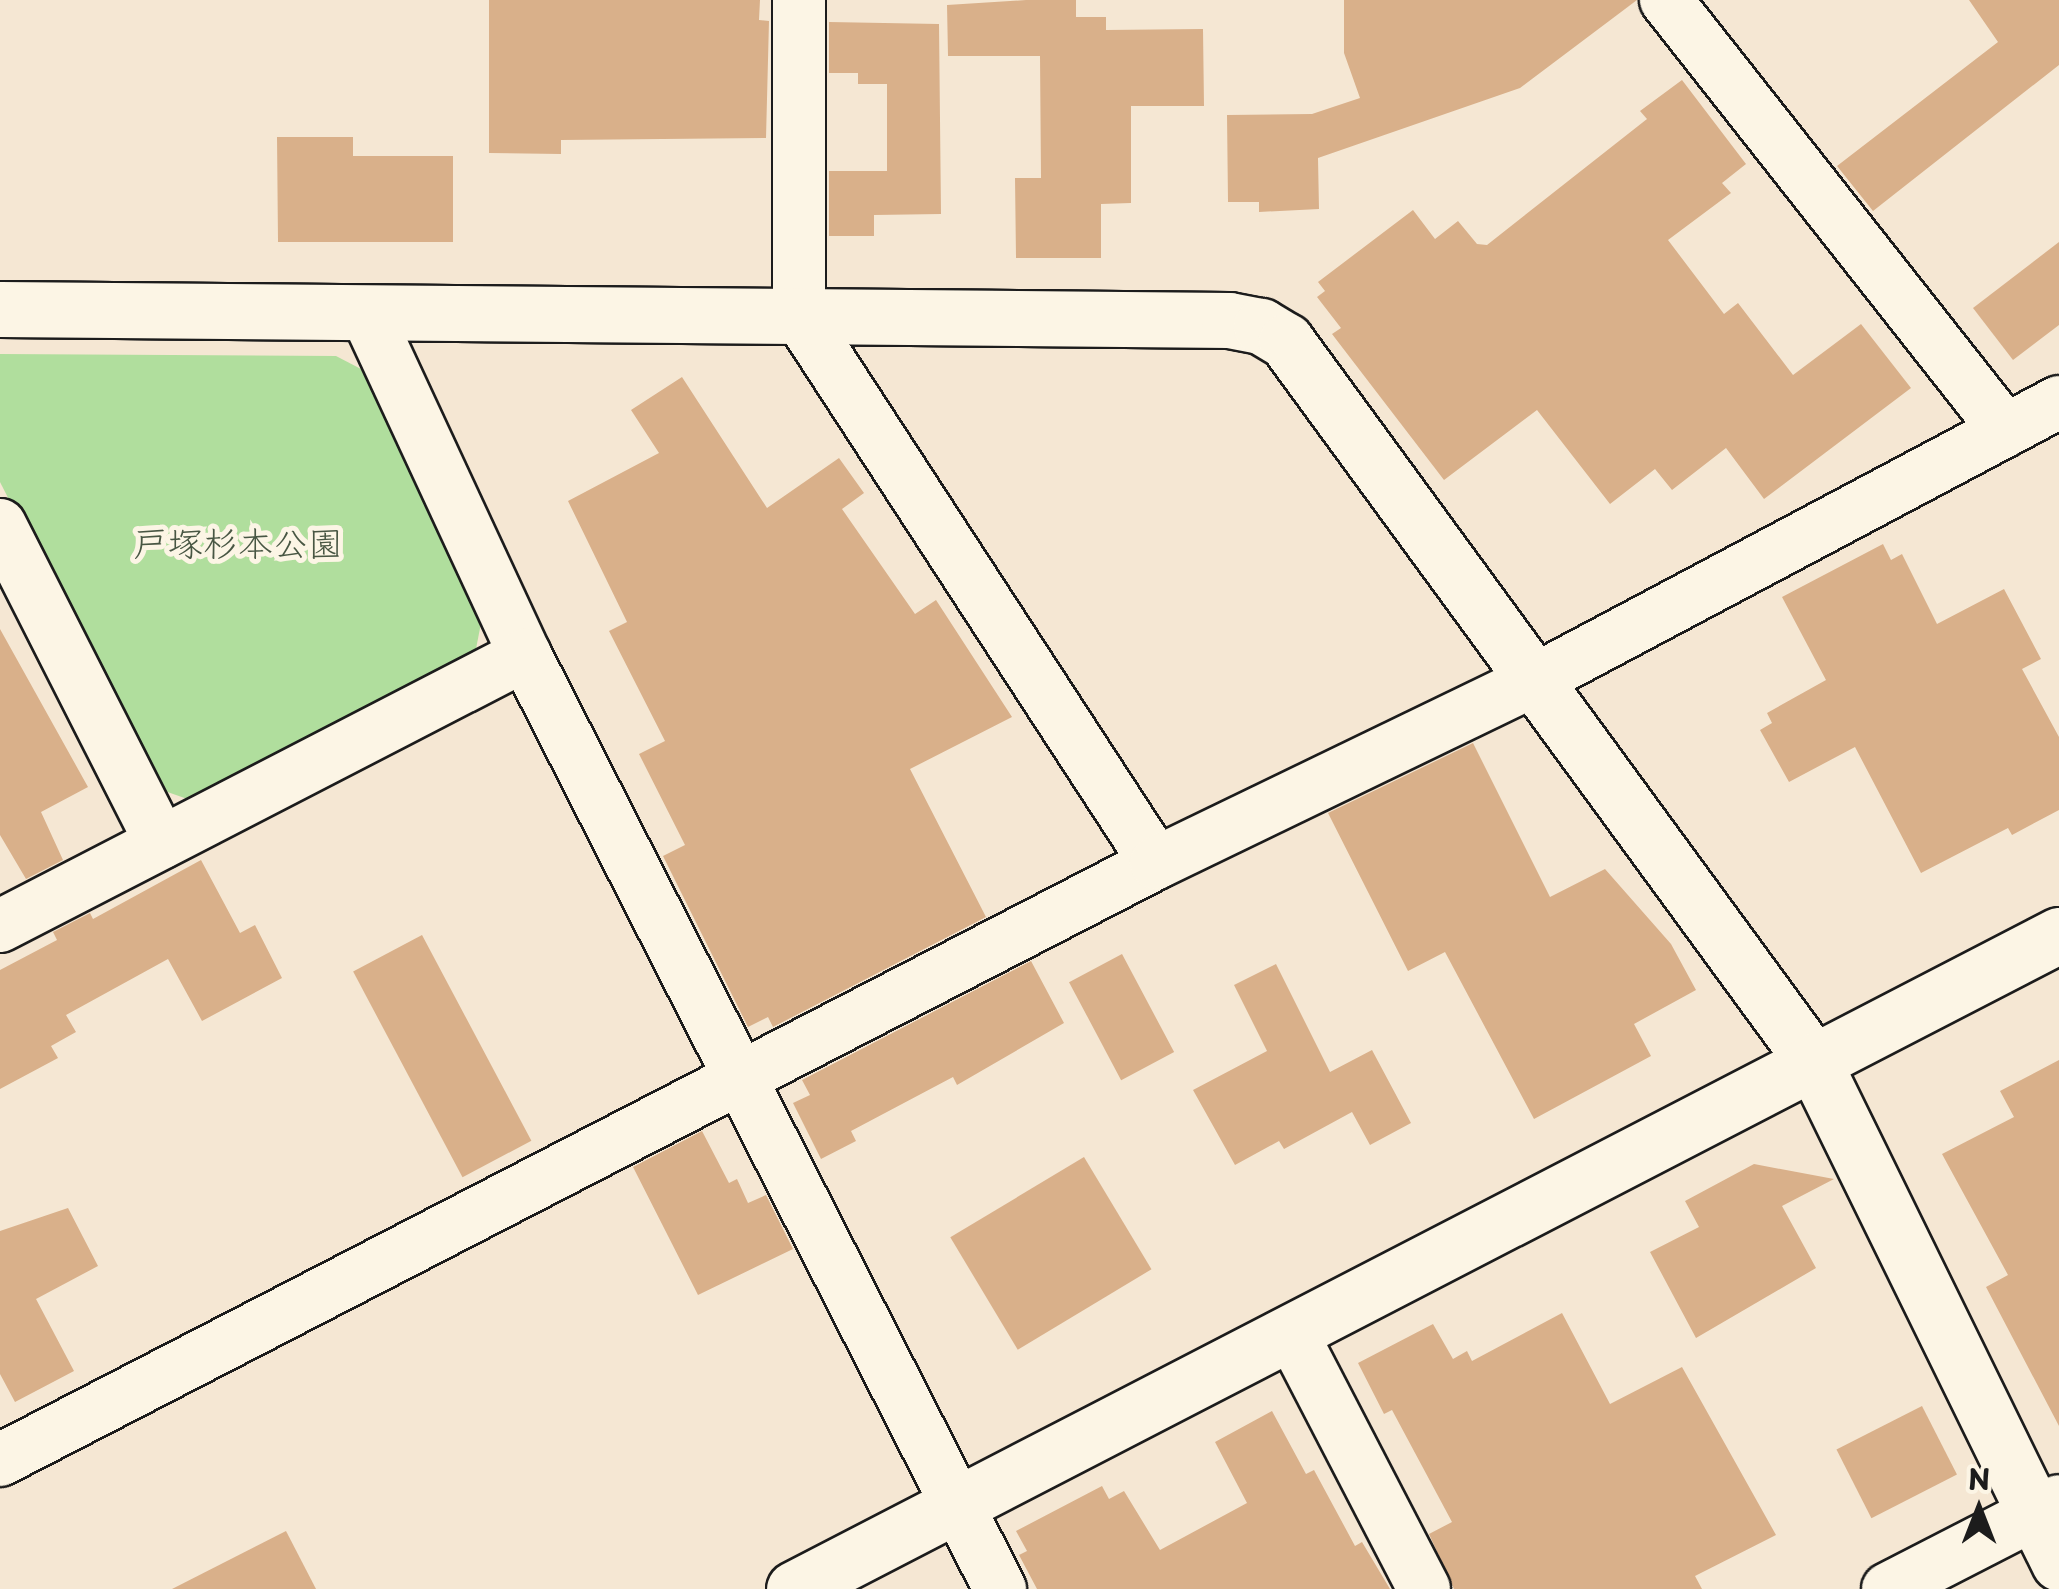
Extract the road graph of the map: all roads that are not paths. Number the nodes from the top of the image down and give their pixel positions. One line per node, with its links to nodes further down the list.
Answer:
1 (799, 0): 4 (street)
2 (1666, 0): 7 (street)
3 (0, 309): 5 (street)
4 (799, 315): 5 (street); 10 (street); 12 (street)
5 (368, 316): 9 (street)
6 (2059, 402): 7 (street)
7 (2005, 430): 10 (street)
8 (0, 525): 11 (street)
9 (526, 654): 11 (street); 16 (street)
10 (1537, 679): 12 (street); 15 (street)
11 (161, 842): 13 (street)
12 (1156, 863): 16 (street)
13 (0, 926)
14 (2059, 935): 15 (street)
15 (1813, 1061): 17 (street); 20 (street)
16 (738, 1082): 18 (street); 19 (street)
17 (1291, 1332): 19 (street); 24 (street)
18 (0, 1460)
19 (958, 1503): 22 (street); 23 (street)
20 (2048, 1507): 21 (street); 25 (street)
21 (2059, 1563)
22 (794, 1589)
23 (1000, 1589)
24 (1424, 1589)
25 (1888, 1589)

